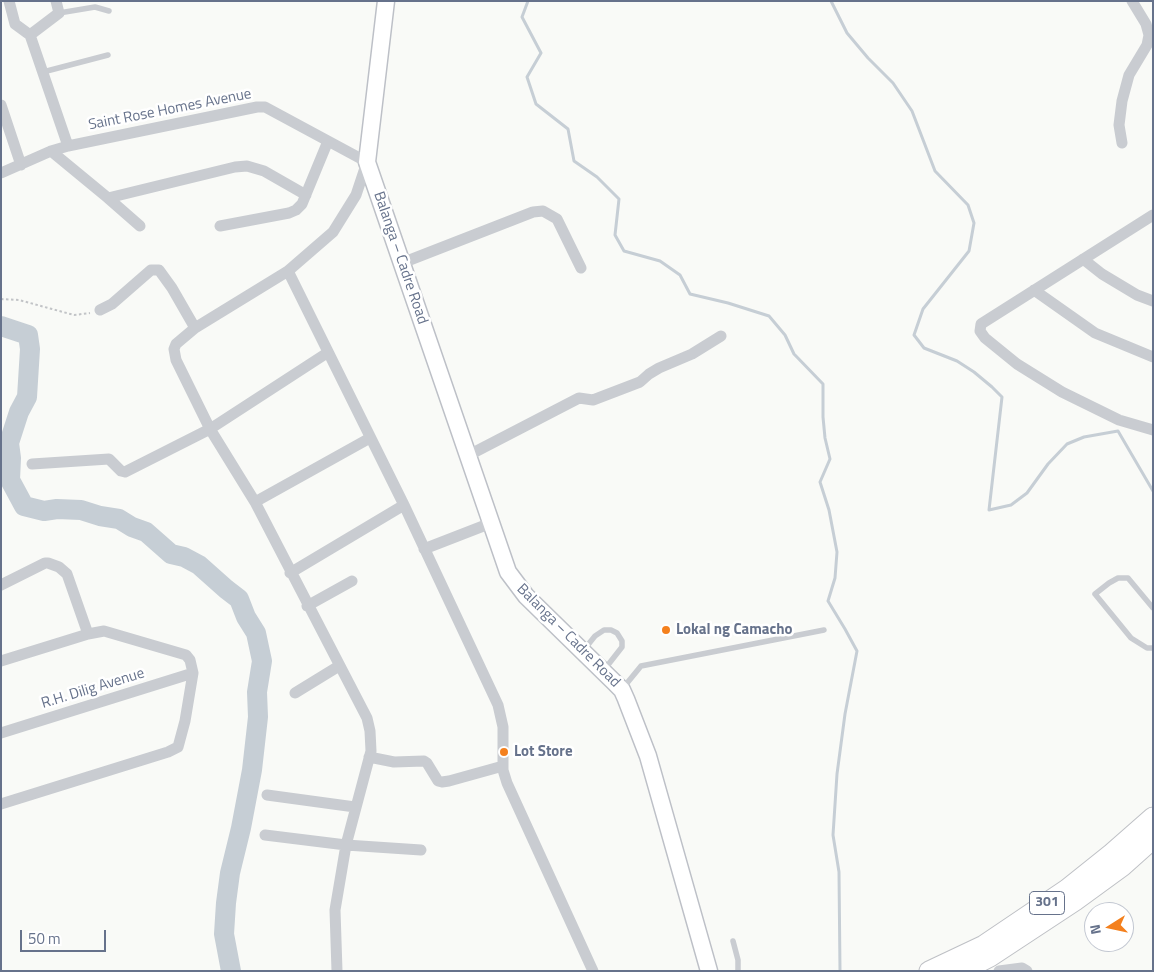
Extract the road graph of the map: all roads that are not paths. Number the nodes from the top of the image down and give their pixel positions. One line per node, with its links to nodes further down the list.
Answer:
1 (9, 1): 7 (street)
2 (56, 1): 6 (street)
3 (386, 1): 15 (street)
4 (1132, 1): 12 (street)
5 (109, 11): 6 (lane)
6 (59, 13): 7 (street)
7 (30, 35): 9 (street)
8 (108, 55): 9 (lane)
9 (43, 72): 13 (street)
10 (1, 104): 16 (street)
11 (328, 141): 13 (street, Saint Rose Homes Avenue); 15 (street, Saint Rose Homes Avenue); 18 (street)
12 (1122, 143)
13 (68, 146): 14 (street, Saint Rose Homes Avenue)
14 (51, 151): 16 (street, Saint Rose Homes Avenue); 19 (street)
15 (368, 162): 24 (street, Balanga – Cadre Road); 26 (street)
16 (21, 164): 17 (street, Saint Rose Homes Avenue)
17 (1, 173)
18 (306, 195): 19 (street); 22 (street)
19 (108, 198): 21 (street)
20 (1153, 215): 23 (street)
21 (140, 226)
22 (220, 226)
23 (1083, 259): 27 (street); 28 (street)
24 (402, 263): 25 (street); 37 (street, Balanga – Cadre Road)
25 (581, 268)
26 (288, 271): 30 (street); 32 (street)
27 (1034, 290): 33 (street); 35 (street)
28 (1153, 301)
29 (100, 310): 30 (street)
30 (195, 328): 34 (street)
31 (721, 336): 37 (street)
32 (327, 353): 34 (street); 36 (street)
33 (1153, 357)
34 (210, 429): 38 (street); 39 (street)
35 (1153, 430)
36 (370, 438): 39 (street); 40 (street)
37 (469, 455): 41 (street, Balanga – Cadre Road)
38 (32, 464)
39 (254, 502): 43 (street)
40 (404, 505): 42 (street); 43 (street)
41 (492, 523): 42 (street); 51 (street, Balanga – Cadre Road)
42 (424, 549): 60 (street)
43 (290, 573): 46 (street)
44 (352, 581): 46 (street)
45 (1, 585): 49 (street)
46 (308, 606): 53 (street)
47 (1153, 608): 50 (lane)
48 (824, 630): 56 (lane)
49 (88, 634): 52 (street); 55 (street)
50 (1153, 648)
51 (582, 652): 54 (street, Balanga – Cadre Road); 54 (lane)
52 (1, 661)
53 (339, 666): 57 (street); 59 (street)
54 (602, 672): 56 (street, Balanga – Cadre Road)
55 (193, 673): 58 (street, R.H. Dilig Avenue); 62 (street)
56 (622, 690): 73 (street, Balanga – Cadre Road)
57 (295, 693)
58 (1, 733)
59 (369, 757): 60 (street); 63 (street)
60 (503, 766): 72 (street)
61 (267, 795): 63 (street)
62 (1, 804)
63 (355, 807): 67 (street)
64 (1153, 817): 75 (main road, 301)
65 (265, 834): 67 (street)
66 (1153, 839): 70 (main road, 301)
67 (346, 845): 68 (street); 71 (street)
68 (421, 850)
69 (733, 941): 74 (lane)
70 (996, 966): 76 (main road, 301); 77 (street)
71 (337, 971)
72 (593, 971)
73 (709, 971)
74 (738, 971)
75 (929, 971)
76 (963, 971)
77 (1027, 971)

